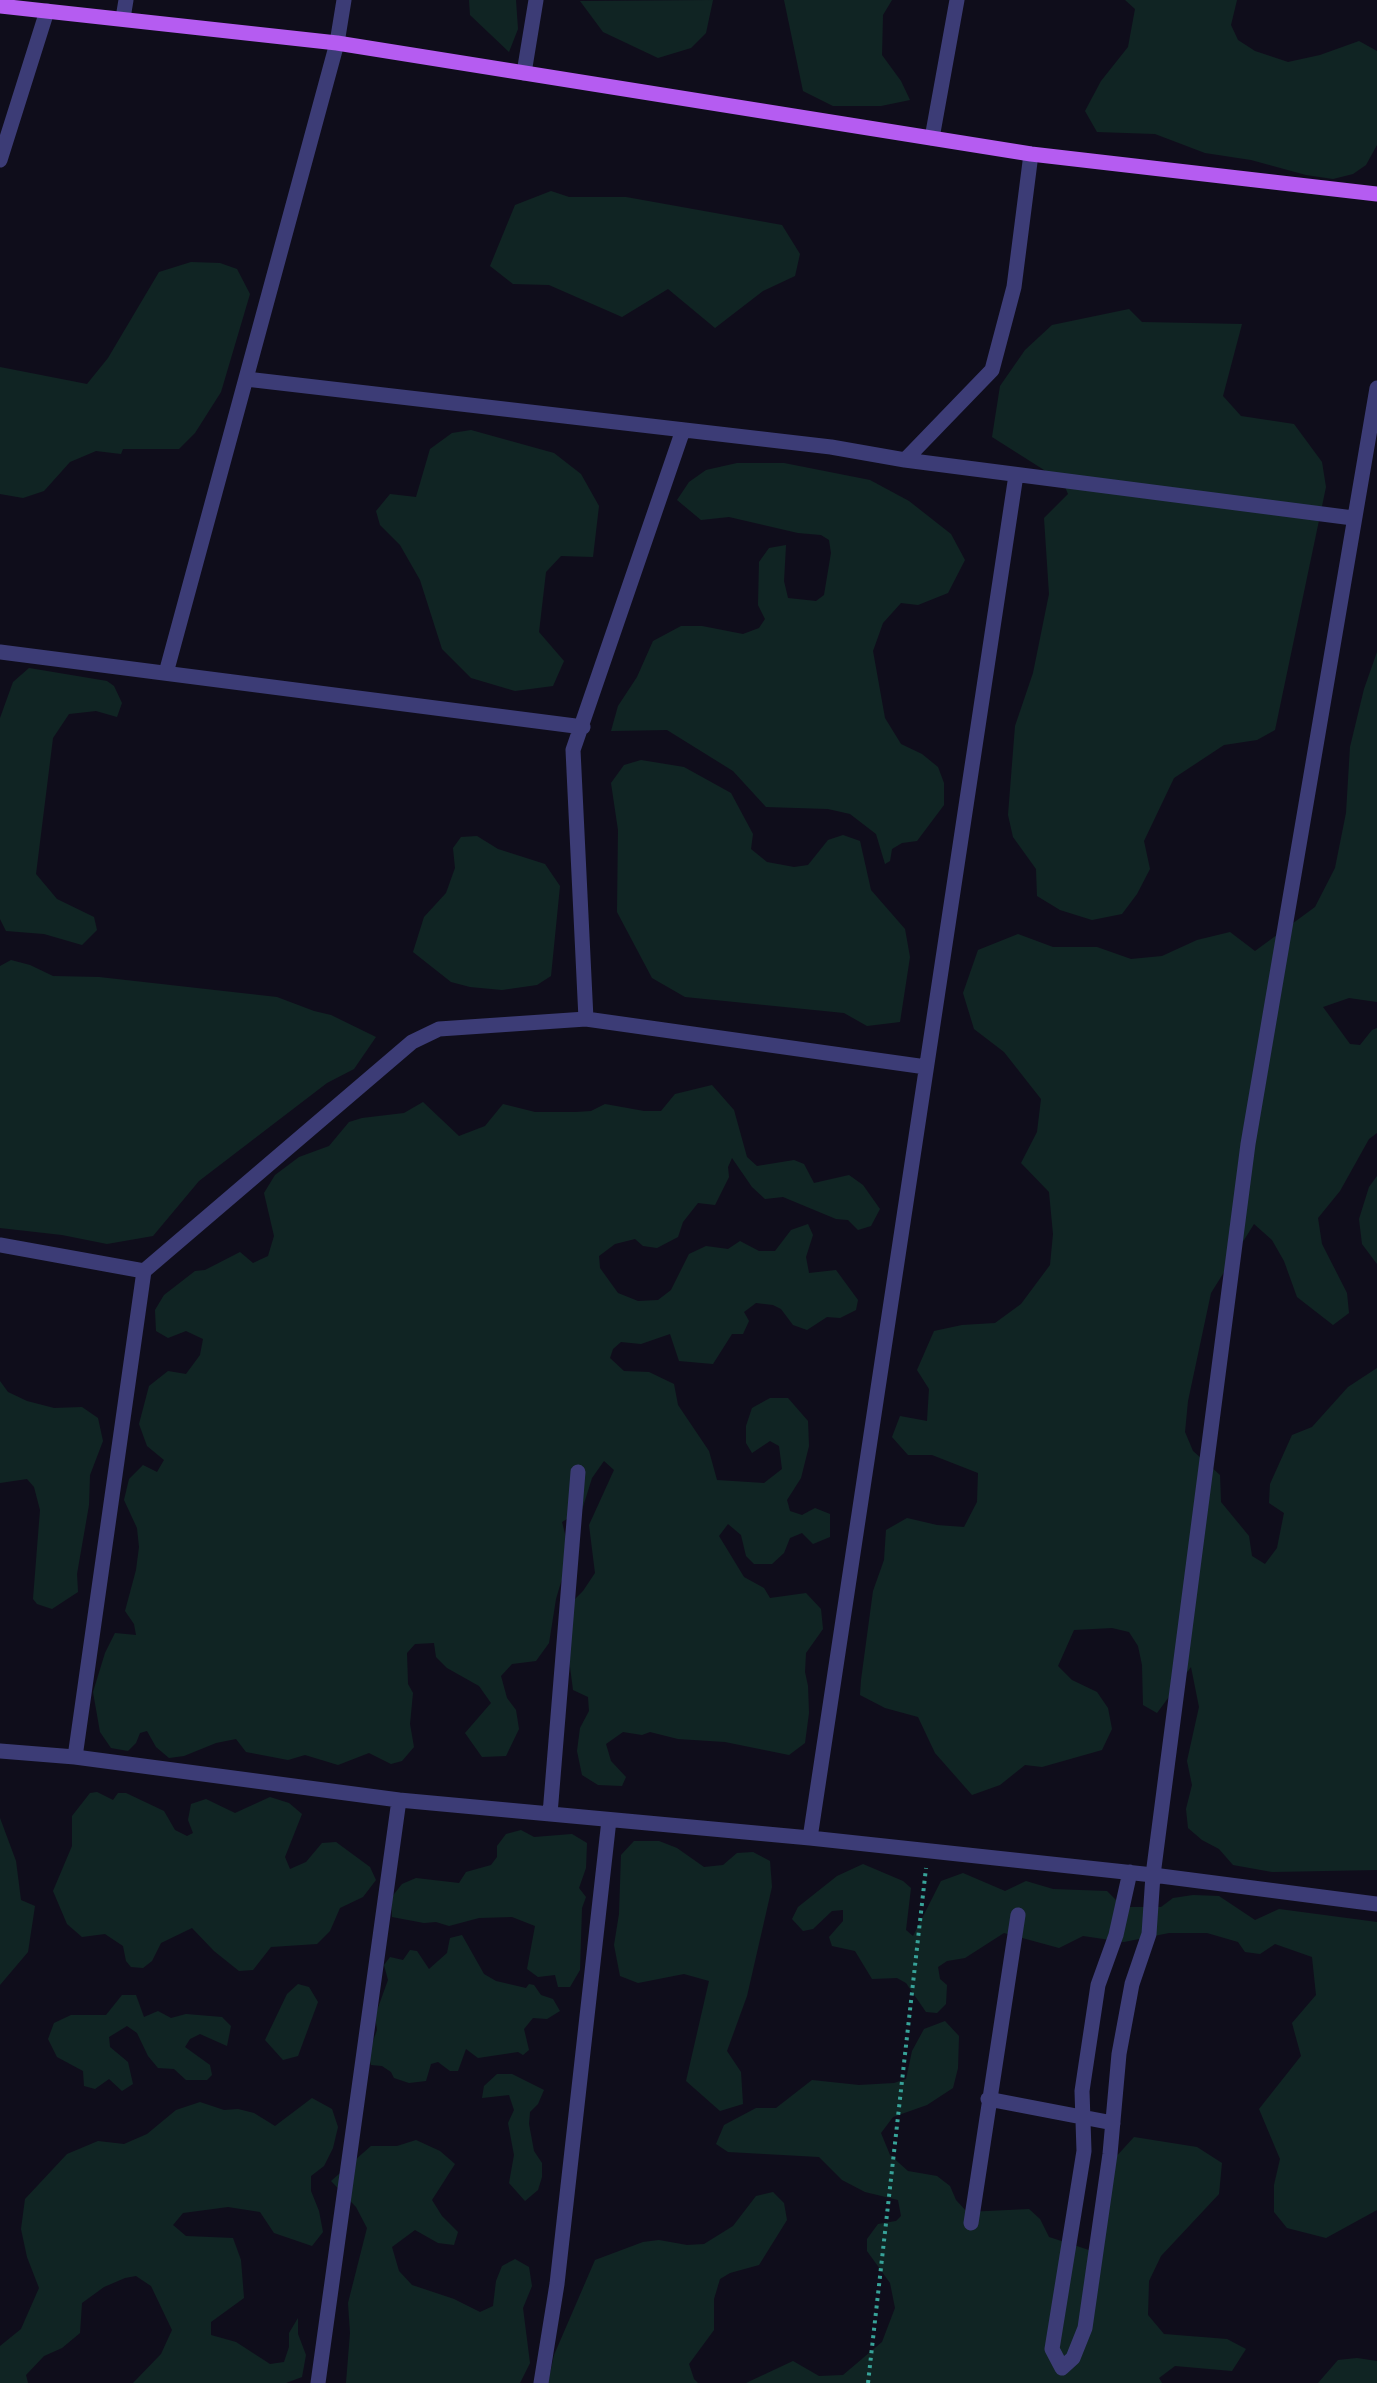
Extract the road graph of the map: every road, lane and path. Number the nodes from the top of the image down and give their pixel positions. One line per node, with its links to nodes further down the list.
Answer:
1 (126, 0): 7 (street)
2 (344, 0): 8 (street)
3 (536, 0): 9 (street)
4 (957, 0): 10 (street)
5 (0, 6): 6 (main road)
6 (47, 11): 7 (main road); 12 (street)
7 (123, 18): 8 (main road)
8 (337, 44): 9 (main road); 14 (street)
9 (524, 73): 10 (main road)
10 (932, 138): 11 (main road)
11 (1031, 154): 13 (main road); 18 (street)
12 (0, 160)
13 (1377, 194)
14 (246, 379): 16 (street); 22 (street)
15 (1377, 388): 17 (street)
16 (683, 430): 18 (street); 23 (street)
17 (1371, 451): 20 (street)
18 (905, 460): 19 (street)
19 (1016, 475): 20 (street); 25 (street)
20 (1353, 518): 37 (street)
21 (0, 652): 22 (street)
22 (166, 673): 23 (street)
23 (583, 727): 24 (street)
24 (586, 1019): 25 (street); 27 (street)
25 (926, 1067): 34 (street)
26 (0, 1245): 27 (street)
27 (144, 1271): 30 (street)
28 (578, 1472): 32 (street)
29 (0, 1751): 30 (street)
30 (75, 1757): 31 (street)
31 (399, 1800): 32 (street); 44 (street)
32 (550, 1814): 33 (street)
33 (609, 1820): 34 (street); 45 (street)
34 (810, 1838): 35 (street)
35 (928, 1851): 36 (street); 46 (path)
36 (1130, 1872): 37 (street); 41 (street)
37 (1153, 1875): 38 (street); 42 (street)
38 (1377, 1904)
39 (1018, 1915): 40 (street)
40 (988, 2099): 41 (street); 43 (street)
41 (1082, 2117): 42 (street); 42 (street)
42 (1113, 2123)
43 (971, 2223)
44 (318, 2383)
45 (541, 2383)
46 (868, 2383)

